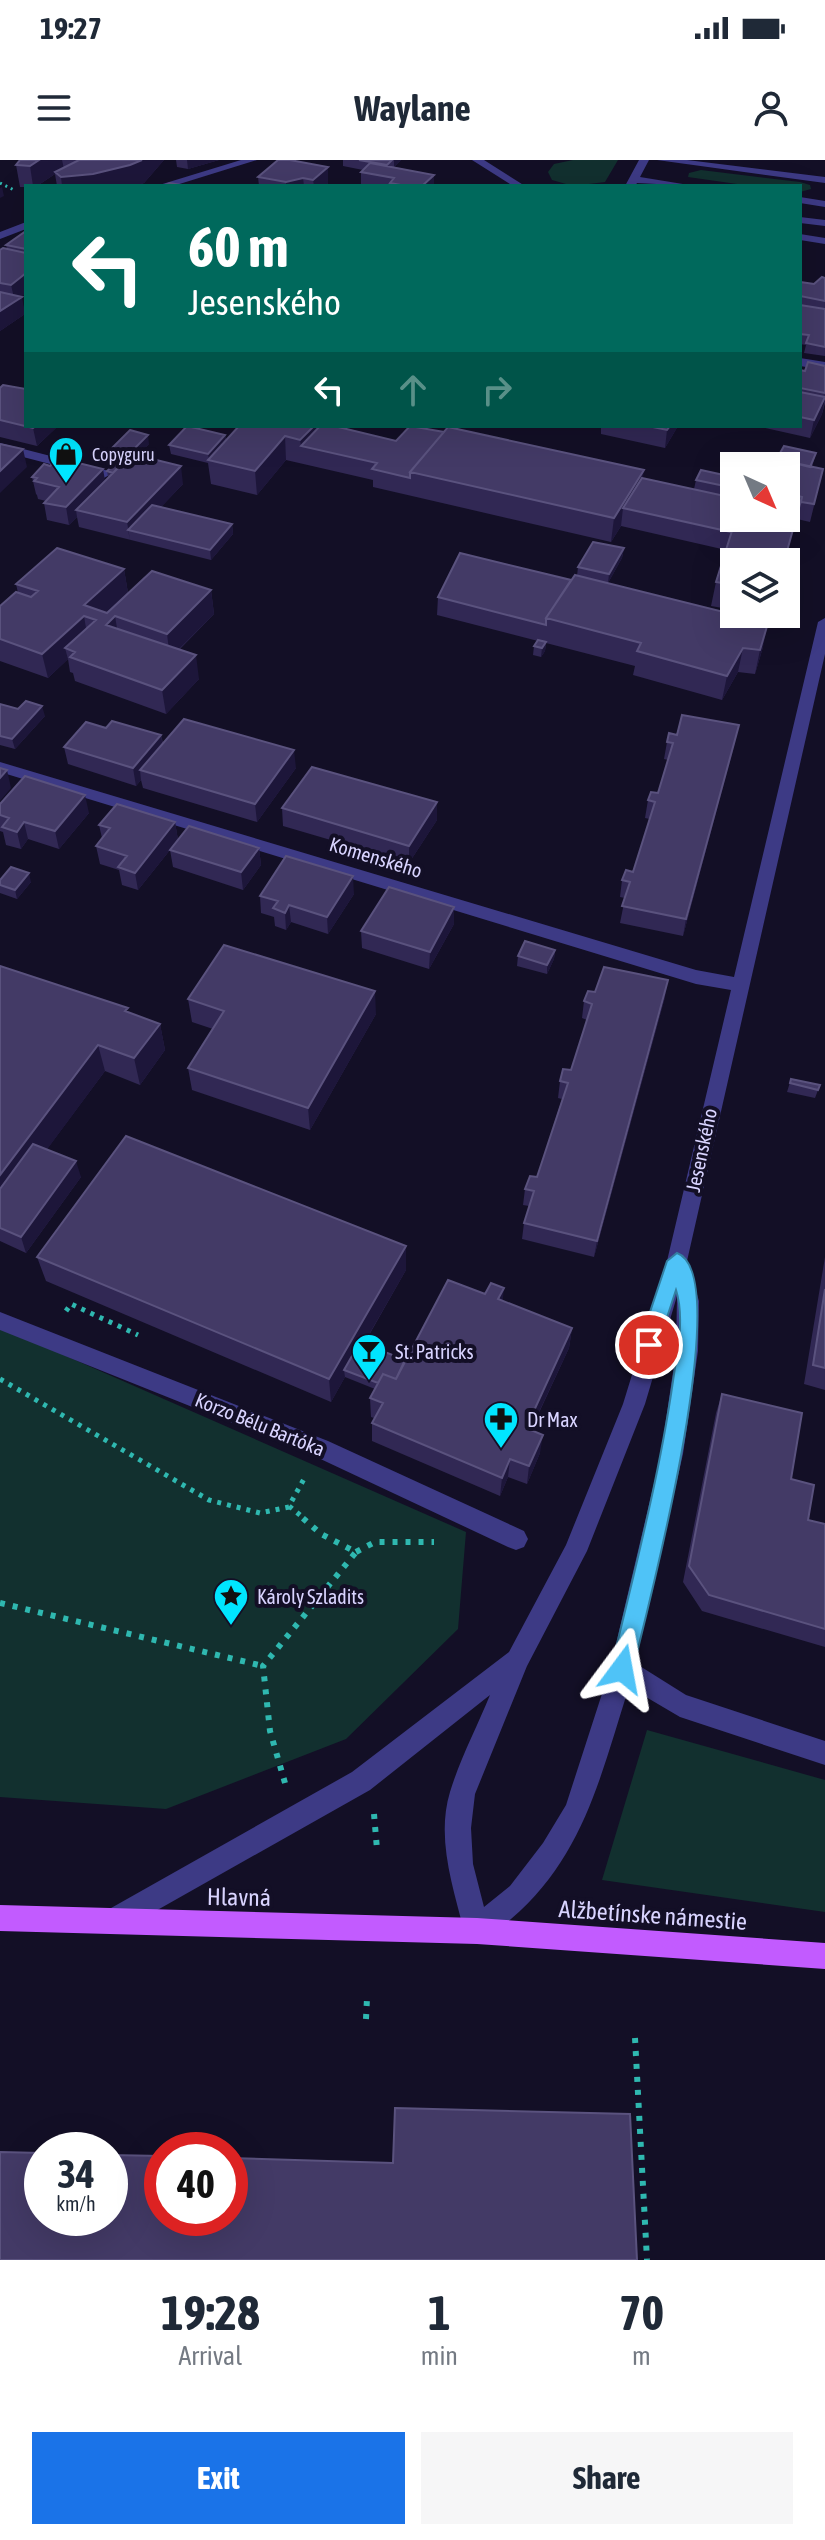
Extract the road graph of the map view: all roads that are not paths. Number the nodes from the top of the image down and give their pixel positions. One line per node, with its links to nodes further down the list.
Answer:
1 (252, 160): 7 (street)
2 (477, 160): 8 (street)
3 (644, 160): 6 (street)
4 (662, 160): 5 (street)
5 (825, 180)
6 (632, 182): 9 (street)
7 (168, 184)
8 (517, 184)
9 (661, 184)
10 (802, 200): 11 (street)
11 (825, 204)
12 (802, 220): 13 (street)
13 (825, 223)
14 (24, 226): 15 (street)
15 (0, 236)
16 (802, 237): 17 (street)
17 (825, 241)
18 (802, 362): 19 (street)
19 (825, 366)
20 (0, 447): 21 (street)
21 (104, 474)
22 (825, 622): 24 (street, Jesenského)
23 (0, 767): 24 (street, Komenského)
24 (740, 985): 25 (street, Jesenského)
25 (677, 1261): 28 (street, Jesenského); 29 (street)
26 (0, 1321): 27 (street, Korzo Bélu Bartóka)
27 (516, 1539)
28 (518, 1658): 32 (street); 33 (street, Jesenského)
29 (622, 1669): 30 (street); 33 (street)
30 (825, 1753)
31 (0, 1918): 32 (main road, Hlavná)
32 (109, 1923): 33 (main road, Hlavná)
33 (477, 1931): 34 (main road, Alžbetínske námestie)
34 (825, 1956)

